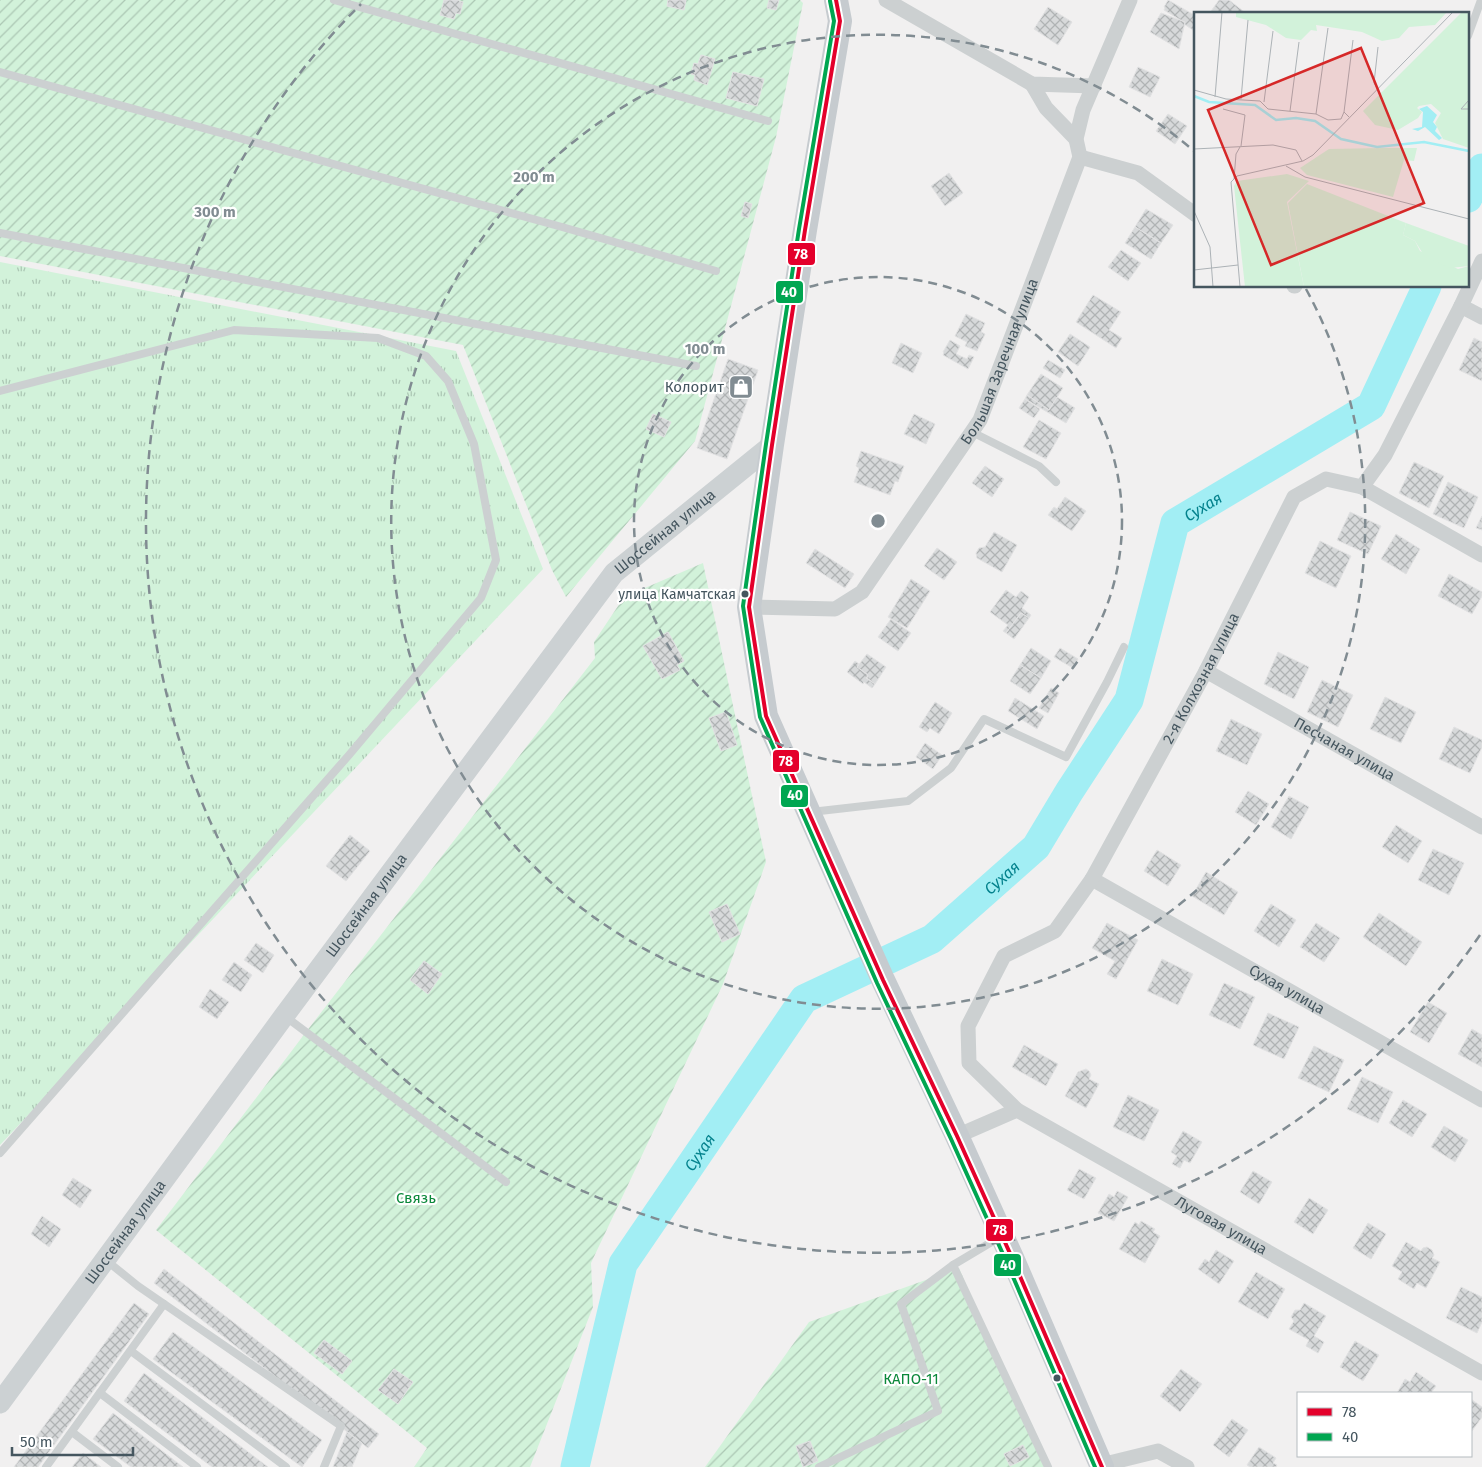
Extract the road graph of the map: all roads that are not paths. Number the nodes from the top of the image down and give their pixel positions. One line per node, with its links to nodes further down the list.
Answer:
1 (334, 0): 10 (lane)
2 (836, 0): 24 (main road)
3 (886, 0): 8 (street)
4 (1130, 0): 9 (street)
5 (1480, 0): 6 (lane)
6 (1470, 30)
7 (0, 72): 16 (lane)
8 (1032, 84): 9 (street); 11 (street)
9 (1094, 86): 11 (street)
10 (768, 122)
11 (1076, 139): 12 (street)
12 (1080, 157): 13 (street); 23 (street, Большая Заречная улица)
13 (1194, 214)
14 (0, 233): 21 (lane)
15 (1482, 260): 17 (street)
16 (716, 271)
17 (1470, 286)
18 (1469, 288): 19 (street)
19 (1461, 306): 20 (street); 26 (street)
20 (1482, 317)
21 (696, 366)
22 (0, 391): 38 (lane)
23 (972, 432): 25 (lane); 28 (street, Большая Заречная улица)
24 (772, 445): 28 (main road); 34 (street, Шоссейная улица)
25 (1056, 482)
26 (1362, 487): 27 (street, 2-я Колхозная улица); 30 (street, 2-я Колхозная улица)
27 (1482, 554)
28 (749, 608): 31 (main road)
29 (1124, 647): 31 (lane)
30 (1206, 671): 32 (street, Песчаная улица); 33 (street, 2-я Колхозная улица)
31 (808, 812): 37 (main road)
32 (1482, 828)
33 (1092, 879): 35 (street, Сухая улица); 36 (street, 2-я Колхозная улица)
34 (284, 1016): 39 (lane); 41 (street, Шоссейная улица)
35 (1482, 1100)
36 (1017, 1110): 37 (street); 45 (street, Луговая улица)
37 (957, 1136): 40 (main road)
38 (0, 1152)
39 (506, 1182)
40 (1002, 1236): 42 (lane); 49 (main road)
41 (106, 1260): 43 (lane); 47 (street, Шоссейная улица)
42 (953, 1265): 55 (lane); 56 (lane)
43 (164, 1304): 44 (lane); 54 (lane)
44 (130, 1351): 46 (lane); 53 (lane)
45 (1482, 1373)
46 (100, 1392): 48 (lane); 52 (lane)
47 (0, 1403)
48 (72, 1432): 50 (lane); 51 (lane)
49 (1102, 1466): 57 (street)
50 (46, 1467)
51 (118, 1467)
52 (197, 1467)
53 (286, 1467)
54 (324, 1467)
55 (819, 1467)
56 (1048, 1467)
57 (1187, 1467)

